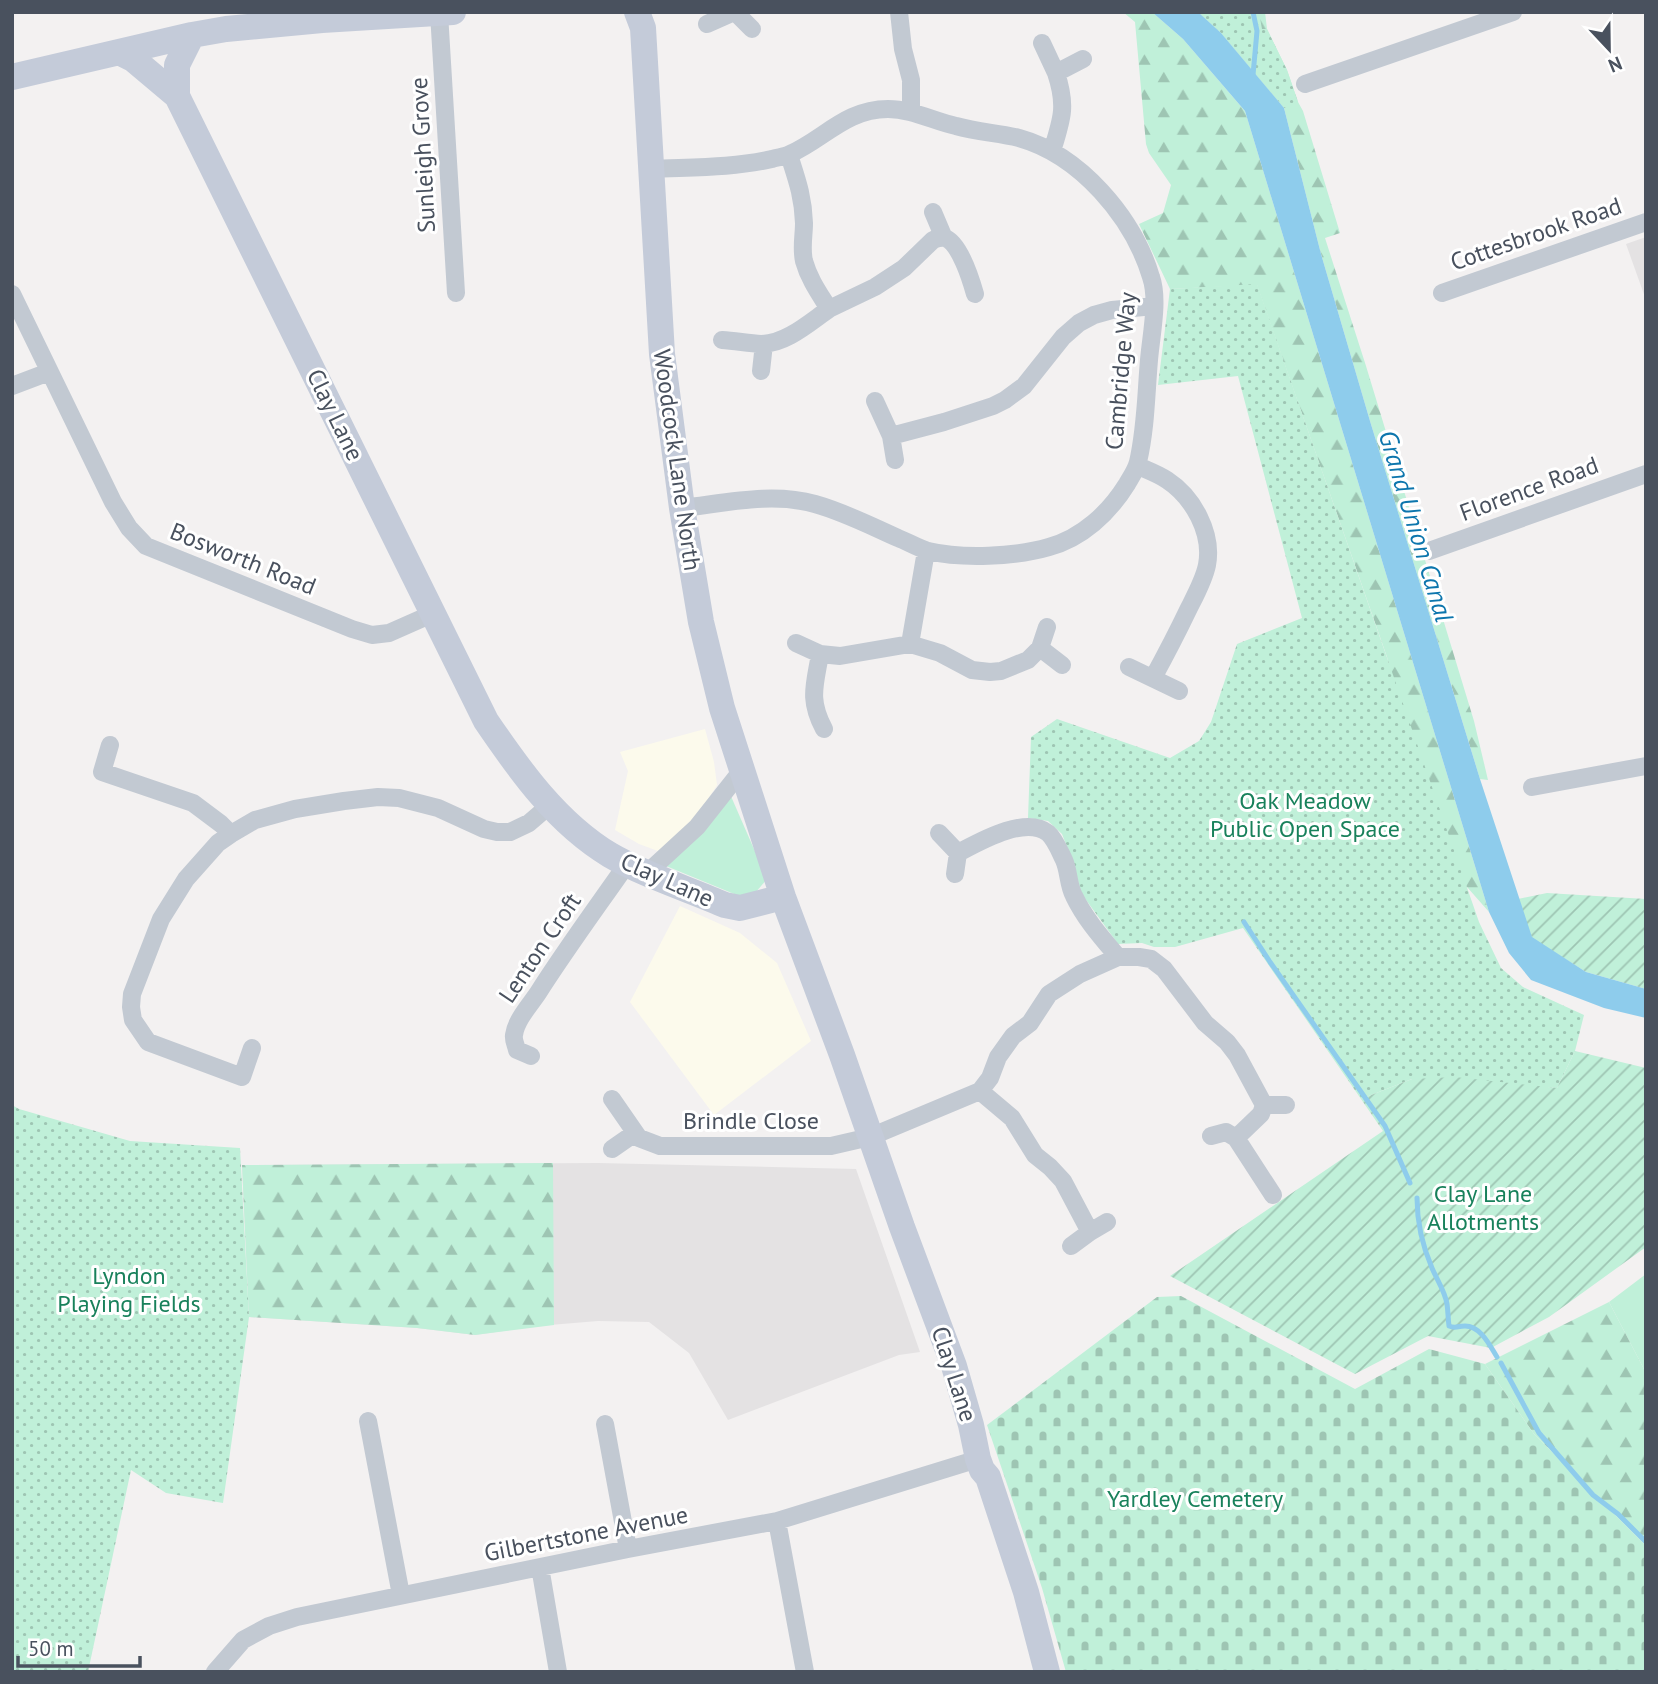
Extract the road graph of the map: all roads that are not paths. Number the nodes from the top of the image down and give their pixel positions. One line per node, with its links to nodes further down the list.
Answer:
1 (453, 12): 6 (street)
2 (637, 12): 22 (street, Woodcock Lane North)
3 (735, 12): 9 (street); 10 (street)
4 (899, 12): 19 (street)
5 (1513, 12): 8 (street)
6 (439, 13): 7 (street); 26 (street, Sunleigh Grove)
7 (322, 16): 11 (street)
8 (1485, 17): 17 (street)
9 (707, 24)
10 (752, 29)
11 (192, 35): 13 (street); 18 (street, Clay Lane)
12 (1042, 43): 15 (street)
13 (120, 52): 16 (street); 18 (street, Clay Lane)
14 (1083, 59): 15 (street)
15 (1056, 73): 20 (street)
16 (12, 77)
17 (1305, 84)
18 (177, 96): 45 (street, Clay Lane)
19 (911, 112): 20 (street, Cambridge Way); 21 (street, Cambridge Way)
20 (1052, 151): 30 (street, Cambridge Way)
21 (789, 155): 22 (street, Cambridge Way); 31 (street)
22 (650, 169): 42 (street, Woodcock Lane North)
23 (933, 212): 25 (street)
24 (1646, 222): 27 (street, Cottesbrook Road)
25 (944, 238): 29 (street); 31 (street)
26 (456, 293)
27 (1442, 293)
28 (12, 294): 35 (street, Bosworth Road)
29 (975, 294)
30 (1154, 306): 38 (street); 40 (street, Cambridge Way)
31 (829, 309): 33 (street)
32 (722, 340): 33 (street)
33 (764, 344): 34 (street)
34 (761, 371)
35 (49, 372): 36 (street); 45 (street, Bosworth Road)
36 (12, 386)
37 (875, 401): 38 (street)
38 (891, 436): 39 (street)
39 (895, 460)
40 (1138, 466): 43 (street, Cambridge Way); 53 (street)
41 (1646, 474): 44 (street, Florence Road)
42 (682, 508): 43 (street, Cambridge Way); 58 (street, Woodcock Lane North)
43 (926, 551): 48 (street)
44 (1429, 551)
45 (432, 614): 60 (street, Clay Lane)
46 (1047, 627): 49 (street)
47 (796, 643): 50 (street)
48 (910, 644): 49 (street); 50 (street)
49 (1040, 648): 51 (street)
50 (820, 654): 55 (street)
51 (1062, 665)
52 (1129, 667): 53 (street)
53 (1153, 678): 54 (street)
54 (1179, 691)
55 (824, 729)
56 (110, 745): 62 (street)
57 (1646, 766): 59 (street)
58 (742, 770): 64 (street); 66 (street, Woodcock Lane North)
59 (1532, 787)
60 (550, 805): 62 (street); 64 (street, Clay Lane)
61 (939, 833): 63 (street)
62 (231, 834): 68 (street)
63 (958, 853): 65 (street); 67 (street)
64 (637, 868): 66 (street, Clay Lane); 69 (street, Lenton Croft)
65 (955, 874)
66 (783, 897): 76 (street, Clay Lane)
67 (1118, 957): 70 (street); 72 (street)
68 (252, 1048)
69 (531, 1056)
70 (980, 1091): 76 (street, Brindle Close); 81 (street)
71 (612, 1099): 74 (street)
72 (1264, 1105): 73 (street); 77 (street)
73 (1286, 1105)
74 (635, 1133): 76 (street, Brindle Close); 78 (street)
75 (1211, 1136): 77 (street)
76 (870, 1137): 85 (street, Clay Lane)
77 (1236, 1138): 79 (street)
78 (612, 1149)
79 (1273, 1195)
80 (1107, 1222): 81 (street)
81 (1090, 1233): 82 (street)
82 (1071, 1246)
83 (368, 1421): 89 (street)
84 (605, 1424): 87 (street)
85 (978, 1459): 86 (street, Gilbertstone Avenue); 93 (street, Clay Lane)
86 (777, 1521): 87 (street, Gilbertstone Avenue); 92 (street)
87 (628, 1549): 88 (street, Gilbertstone Avenue)
88 (540, 1567): 89 (street, Gilbertstone Avenue); 91 (street)
89 (401, 1595): 90 (street, Gilbertstone Avenue)
90 (215, 1672)
91 (558, 1672)
92 (805, 1672)
93 (1047, 1672)

